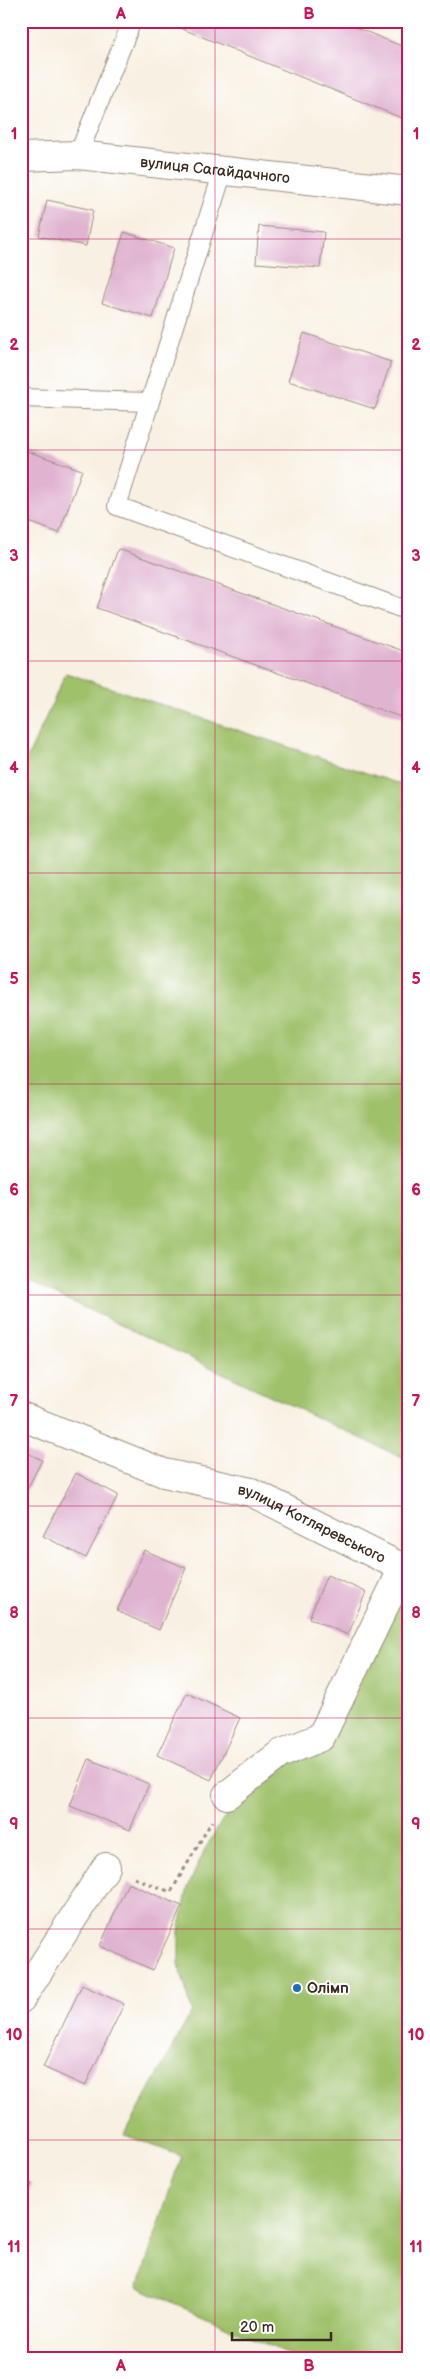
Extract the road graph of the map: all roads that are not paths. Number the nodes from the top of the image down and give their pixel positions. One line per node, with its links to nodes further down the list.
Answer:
1 (132, 21): 2 (lane)
2 (78, 155): 3 (street, вулиця Сагайдачного); 4 (street, вулиця Сагайдачного)
3 (21, 157)
4 (223, 171): 5 (street, вулиця Сагайдачного); 7 (lane)
5 (409, 191)
6 (21, 398): 7 (lane)
7 (148, 402): 8 (lane)
8 (409, 611)
9 (21, 1416): 10 (street, вулиця Котляревського)
10 (406, 1563): 11 (street, вулиця Котляревського)
11 (227, 1795)
12 (106, 1867): 13 (street)
13 (21, 1999)

